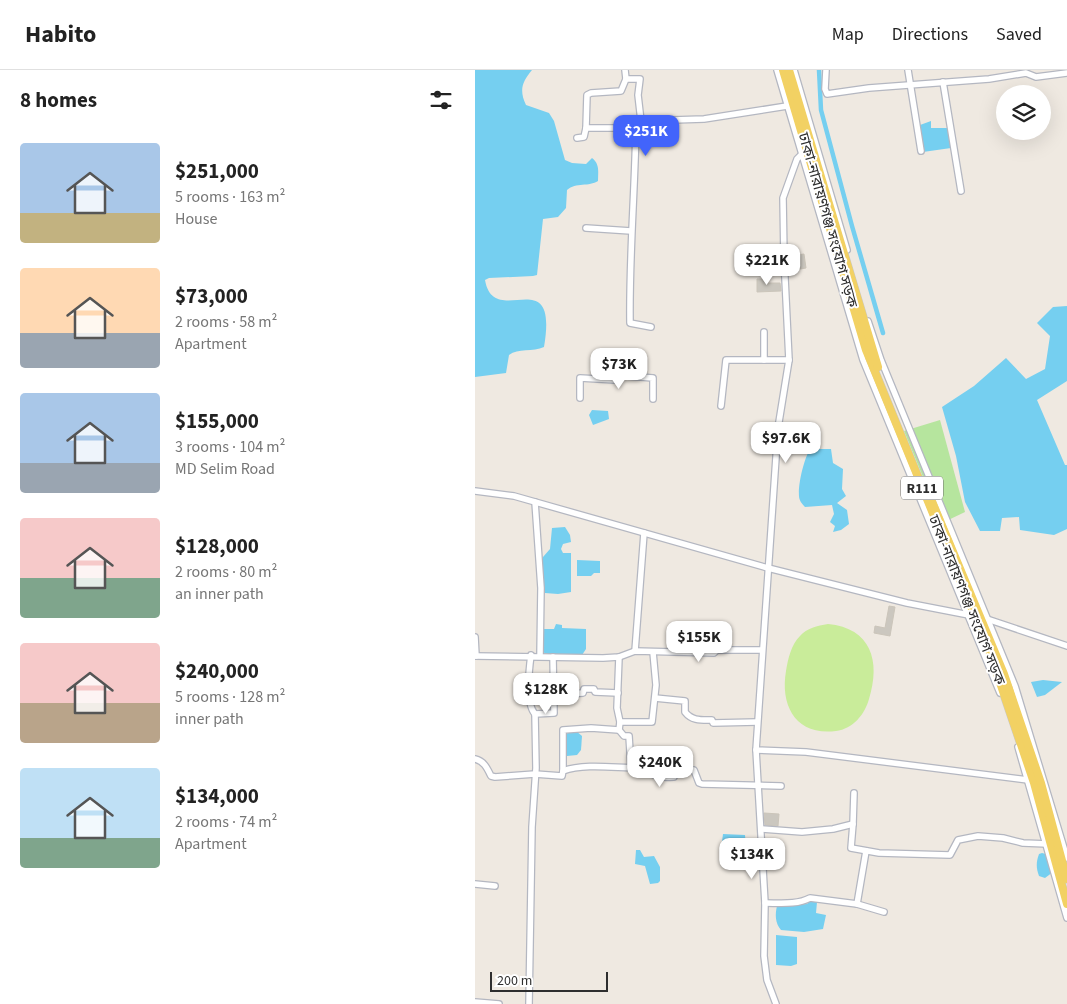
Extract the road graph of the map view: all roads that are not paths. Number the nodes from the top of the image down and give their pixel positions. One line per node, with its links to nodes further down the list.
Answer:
1 (625, 70): 9 (street)
2 (777, 70): 12 (street)
3 (783, 70): 17 (main road, ঢাকা-নারায়ণগঞ্জ সংযোগ সড়ক / R111)
4 (789, 70): 32 (main road, ঢাকা-নারায়ণগঞ্জ সংযোগ সড়ক / R111)
5 (795, 70): 32 (street)
6 (826, 70): 11 (street)
7 (908, 70): 11 (street)
8 (1067, 73): 10 (street)
9 (625, 79): 13 (street); 14 (street)
10 (943, 82): 11 (street); 18 (street)
11 (910, 85): 16 (street)
12 (787, 106): 13 (street); 17 (street)
13 (639, 123): 14 (street); 20 (street)
14 (585, 128): 15 (street)
15 (577, 138)
16 (921, 151)
17 (804, 153): 24 (street); 32 (main road, ঢাকা-নারায়ণগঞ্জ সংযোগ সড়ক / R111)
18 (961, 191)
19 (586, 228): 20 (street)
20 (631, 231): 21 (street)
21 (651, 327)
22 (764, 332): 23 (street)
23 (764, 360): 24 (street); 27 (street)
24 (789, 360): 31 (street)
25 (580, 398): 26 (street)
26 (653, 399)
27 (721, 406)
28 (475, 491): 29 (street)
29 (535, 502): 30 (street); 40 (street)
30 (643, 533): 31 (street); 36 (street)
31 (768, 568): 32 (street); 35 (street)
32 (977, 617): 34 (street); 55 (street); 61 (main road, ঢাকা-নারায়ণগঞ্জ সংযোগ সড়ক / R111); 63 (street); 64 (main road, ঢাকা-নারায়ণগঞ্জ সংযোগ সড়ক / R111)
33 (475, 637): 38 (street)
34 (1067, 646)
35 (762, 650): 37 (street); 48 (street)
36 (635, 651): 37 (street); 41 (street)
37 (653, 652): 45 (street)
38 (476, 656): 39 (street)
39 (531, 656): 40 (street); 46 (street)
40 (540, 656): 42 (street)
41 (619, 657): 42 (street); 43 (street)
42 (553, 658): 44 (street)
43 (618, 693): 44 (street); 47 (street)
44 (553, 695): 46 (street)
45 (655, 698): 47 (street); 48 (street)
46 (535, 714): 54 (street)
47 (621, 722): 49 (street)
48 (757, 722): 50 (street)
49 (619, 730): 52 (street); 53 (street)
50 (755, 750): 55 (street); 57 (street)
51 (475, 759): 54 (street)
52 (631, 768): 53 (street); 57 (street)
53 (563, 771): 54 (street)
54 (535, 774): 74 (street)
55 (1028, 780): 61 (street)
56 (781, 786): 57 (street)
57 (758, 787): 60 (street)
58 (854, 793): 59 (street)
59 (853, 824): 60 (street); 62 (street)
60 (762, 829): 67 (street)
61 (1048, 844): 62 (street); 69 (main road, ঢাকা-নারায়ণগঞ্জ সংযোগ সড়ক / R111); 71 (street)
62 (866, 851): 68 (street)
63 (1067, 858)
64 (1067, 879)
65 (475, 884): 66 (street)
66 (495, 886)
67 (765, 902): 68 (street); 75 (street)
68 (857, 904): 70 (street)
69 (1067, 904)
70 (884, 912)
71 (1067, 918)
72 (475, 1002): 73 (street)
73 (499, 1004)
74 (529, 1004)
75 (776, 1004)

